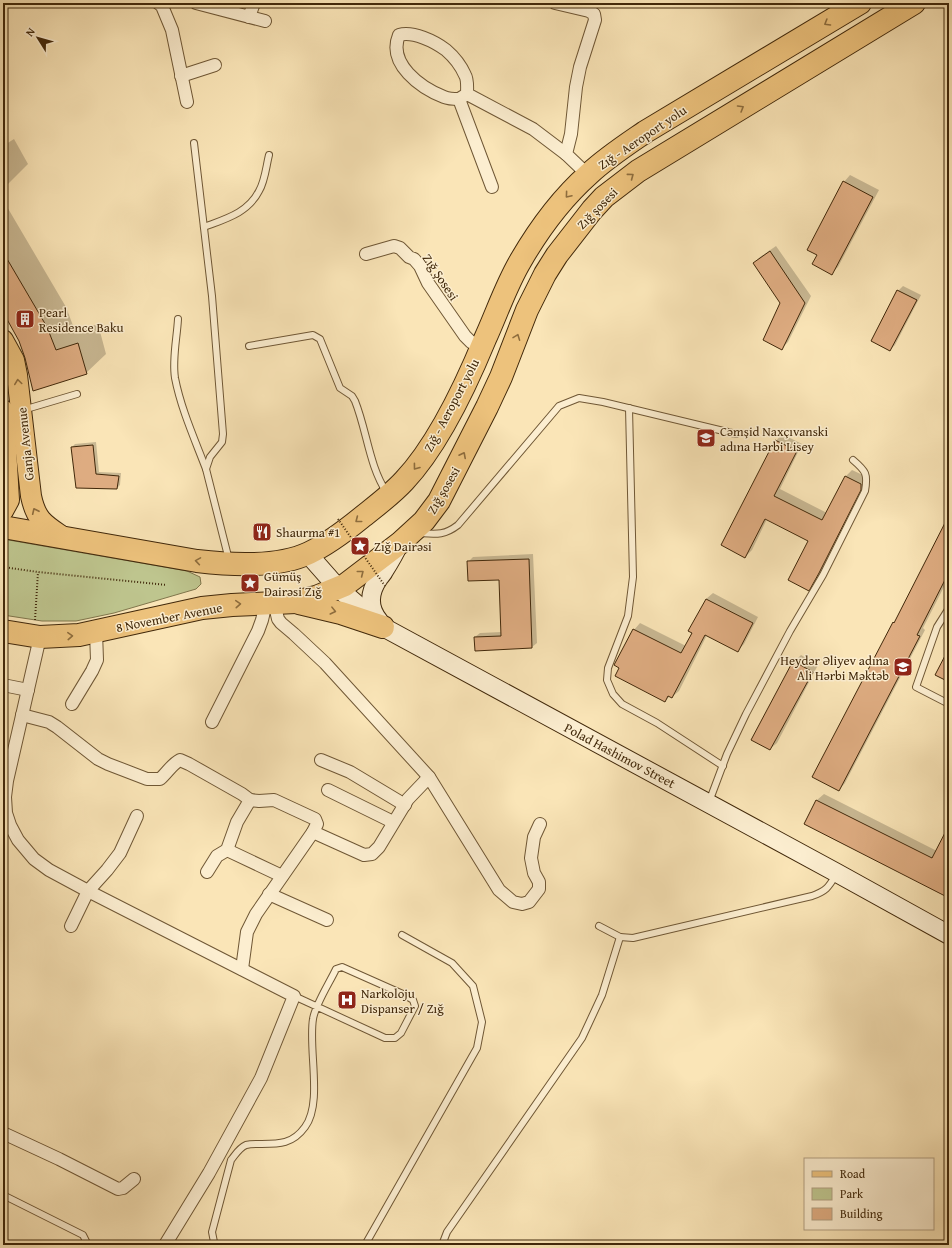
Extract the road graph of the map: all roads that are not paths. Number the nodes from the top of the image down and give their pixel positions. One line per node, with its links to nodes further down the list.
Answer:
1 (196, 3): 7 (street)
2 (254, 3): 7 (street)
3 (555, 3): 14 (street)
4 (860, 3): 16 (highway, Zığ - Aeroport yolu, one-way to 16)
5 (914, 3): 35 (highway, Zığ şosesi, one-way to 5)
6 (162, 4): 10 (street)
7 (250, 17): 8 (street)
8 (265, 21)
9 (215, 65): 10 (street)
10 (182, 76): 12 (street)
11 (463, 97): 11 (street); 14 (street); 17 (street)
12 (187, 102)
13 (194, 143): 18 (lane)
14 (566, 154): 16 (street)
15 (269, 155): 18 (lane)
16 (588, 175): 23 (highway, Zığ - Aeroport yolu, one-way to 23)
17 (492, 187)
18 (204, 227): 30 (lane)
19 (366, 254): 23 (street, Zığ Şosesi)
20 (178, 319): 30 (lane)
21 (3, 340): 26 (main road, Ganja Avenue, one-way to 21)
22 (249, 346): 31 (lane)
23 (481, 348): 31 (highway, Zığ - Aeroport yolu, one-way to 31)
24 (77, 394): 26 (lane)
25 (629, 408): 28 (lane); 35 (lane); 52 (lane)
26 (12, 410): 27 (main road, Ganja Avenue); 34 (main road, Ganja Avenue, one-way to 26)
27 (4, 430): 32 (main road, Ganja Avenue)
28 (736, 434)
29 (853, 460): 52 (lane)
30 (206, 469): 37 (lane)
31 (389, 496): 36 (highway, one-way to 36)
32 (3, 511)
33 (3, 527): 34 (highway)
34 (63, 538): 37 (highway, one-way to 34)
35 (405, 538): 38 (highway, 8 November Avenue, one-way to 35); 41 (street)
36 (308, 554): 37 (highway); 38 (street, Polad Hashimov Street)
37 (230, 564)
38 (338, 588): 39 (highway, 8 November Avenue); 41 (street, Polad Hashimov Street)
39 (279, 602): 41 (highway, one-way to 41); 44 (highway, 8 November Avenue, one-way to 39); 50 (street); 53 (street)
40 (949, 608): 48 (lane)
41 (383, 627): 56 (street, Polad Hashimov Street)
42 (38, 628): 43 (highway, 8 November Avenue); 44 (highway, 8 November Avenue, one-way to 44); 46 (street)
43 (3, 631)
44 (96, 632): 47 (street)
45 (3, 685): 46 (street)
46 (28, 690): 49 (street)
47 (72, 704)
48 (949, 704)
49 (22, 715): 55 (street); 58 (street)
50 (212, 722)
51 (320, 760): 57 (street)
52 (723, 766): 56 (lane)
53 (429, 777): 57 (street); 61 (street)
54 (328, 790): 60 (street)
55 (250, 800): 62 (street); 63 (street)
56 (709, 804): 65 (street, Polad Hashimov Street)
57 (405, 805): 60 (street)
58 (4, 813): 67 (street)
59 (137, 816): 67 (street)
60 (393, 822): 62 (street)
61 (540, 824)
62 (313, 832): 66 (street)
63 (227, 850): 64 (street); 66 (street)
64 (207, 872)
65 (837, 873): 72 (street, Polad Hashimov Street); 74 (lane)
66 (282, 876): 68 (street)
67 (88, 891): 70 (street); 75 (street)
68 (269, 894): 69 (street); 75 (street)
69 (327, 920)
70 (72, 926)
71 (598, 926): 74 (lane)
72 (949, 935)
73 (402, 936): 84 (lane)
74 (620, 937): 85 (lane)
75 (242, 969): 76 (street)
76 (294, 996): 77 (lane); 81 (street)
77 (318, 1007): 77 (lane); 83 (lane)
78 (3, 1133): 79 (street)
79 (134, 1179)
80 (3, 1195): 82 (lane)
81 (169, 1243)
82 (86, 1245)
83 (216, 1245)
84 (365, 1245)
85 (442, 1245)

